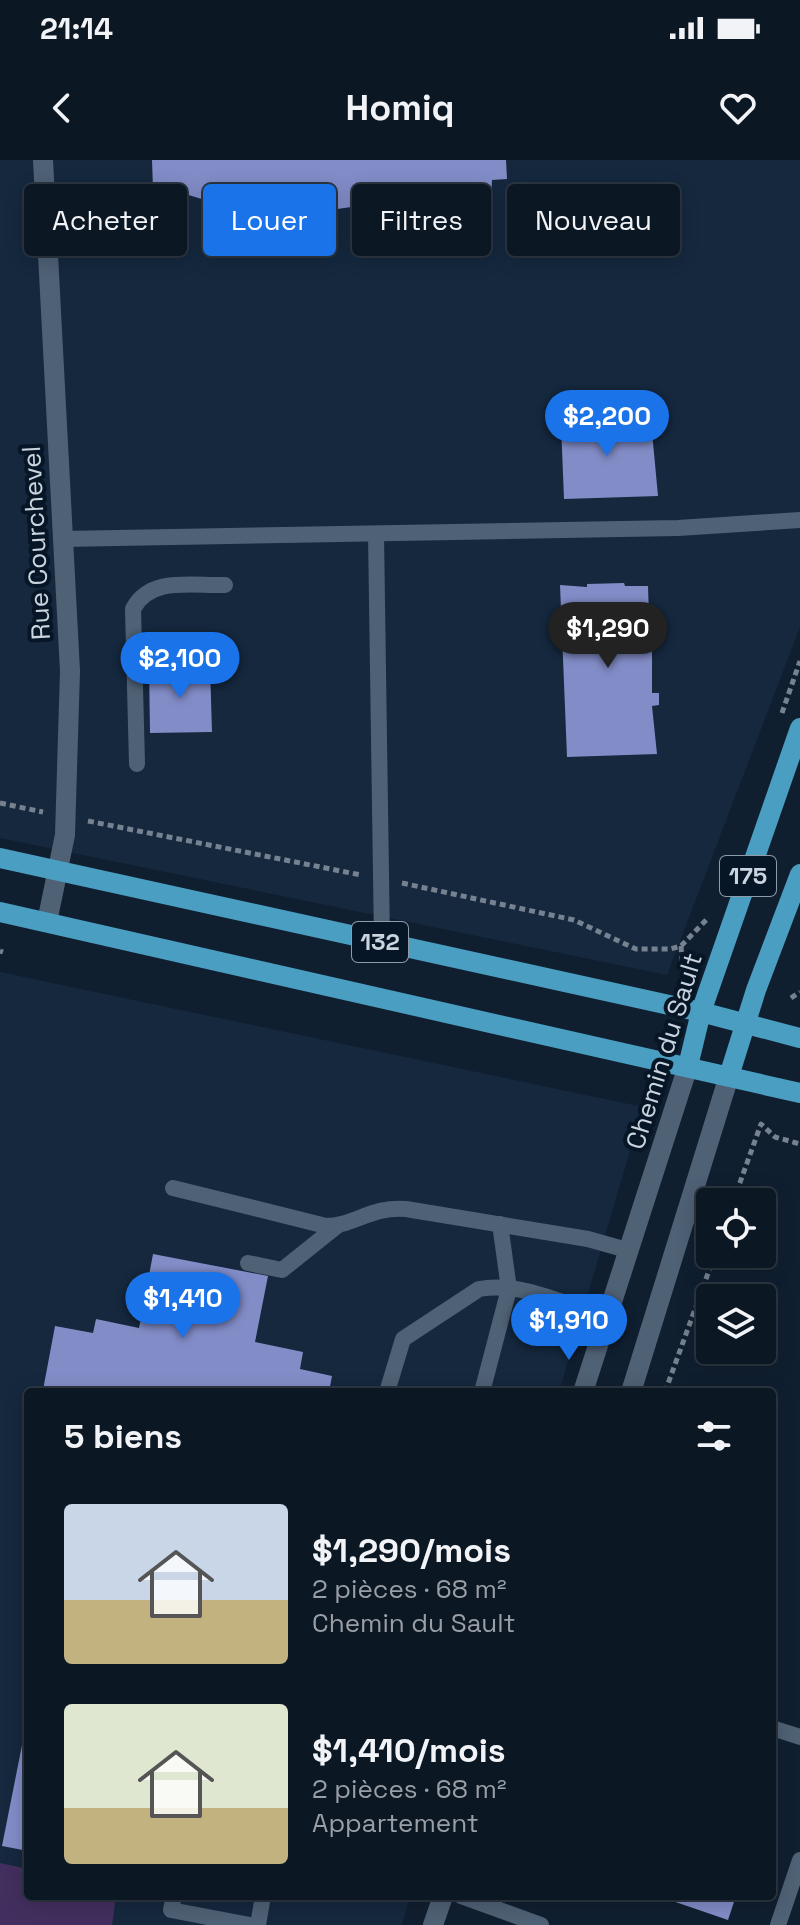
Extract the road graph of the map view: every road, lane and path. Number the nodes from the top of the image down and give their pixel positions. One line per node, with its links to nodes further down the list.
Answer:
1 (43, 160): 4 (street, Rue Courchevel)
2 (800, 520): 3 (lane)
3 (376, 534): 4 (lane); 16 (lane)
4 (62, 539): 11 (street, Rue Courchevel)
5 (225, 585): 7 (lane)
6 (800, 728): 22 (main road, Chemin du Sault / 175)
7 (137, 764)
8 (0, 803): 9 (path)
9 (28, 809)
10 (0, 858): 11 (main road, 132)
11 (59, 869): 14 (street, Rue Courchevel); 16 (main road, 132)
12 (800, 874): 23 (main road, 175)
13 (0, 912): 14 (main road, 132)
14 (47, 922): 25 (main road, 132)
15 (701, 923): 17 (path)
16 (382, 942): 22 (main road, 132)
17 (681, 946): 18 (path); 19 (path)
18 (636, 949)
19 (683, 973)
20 (800, 992): 21 (path)
21 (791, 998)
22 (701, 1012): 23 (main road, 132); 25 (main road, Chemin du Sault / 175)
23 (744, 1023): 24 (main road, 132); 26 (main road, 175)
24 (800, 1038)
25 (688, 1066): 26 (main road, 132); 33 (street, Chemin du Sault)
26 (729, 1076): 27 (main road, 132); 41 (street)
27 (800, 1093)
28 (800, 1144): 30 (path)
29 (173, 1188): 32 (lane)
30 (738, 1188)
31 (500, 1224): 32 (lane); 33 (lane); 36 (lane)
32 (337, 1226): 34 (lane)
33 (627, 1250): 37 (street, Chemin du Sault)
34 (248, 1263)
35 (710, 1268): 42 (path)
36 (509, 1289): 37 (lane); 38 (lane); 39 (lane)
37 (606, 1317): 40 (street, Chemin du Sault)
38 (388, 1388)
39 (483, 1388)
40 (584, 1388)
41 (632, 1388)
42 (666, 1388)
43 (776, 1729): 44 (lane)
44 (800, 1737)
45 (800, 1860): 54 (lane)
46 (173, 1900): 50 (lane)
47 (262, 1900): 51 (lane)
48 (442, 1900): 52 (street)
49 (472, 1900): 53 (lane)
50 (250, 1925)
51 (258, 1925)
52 (433, 1925)
53 (541, 1925)
54 (778, 1925)

